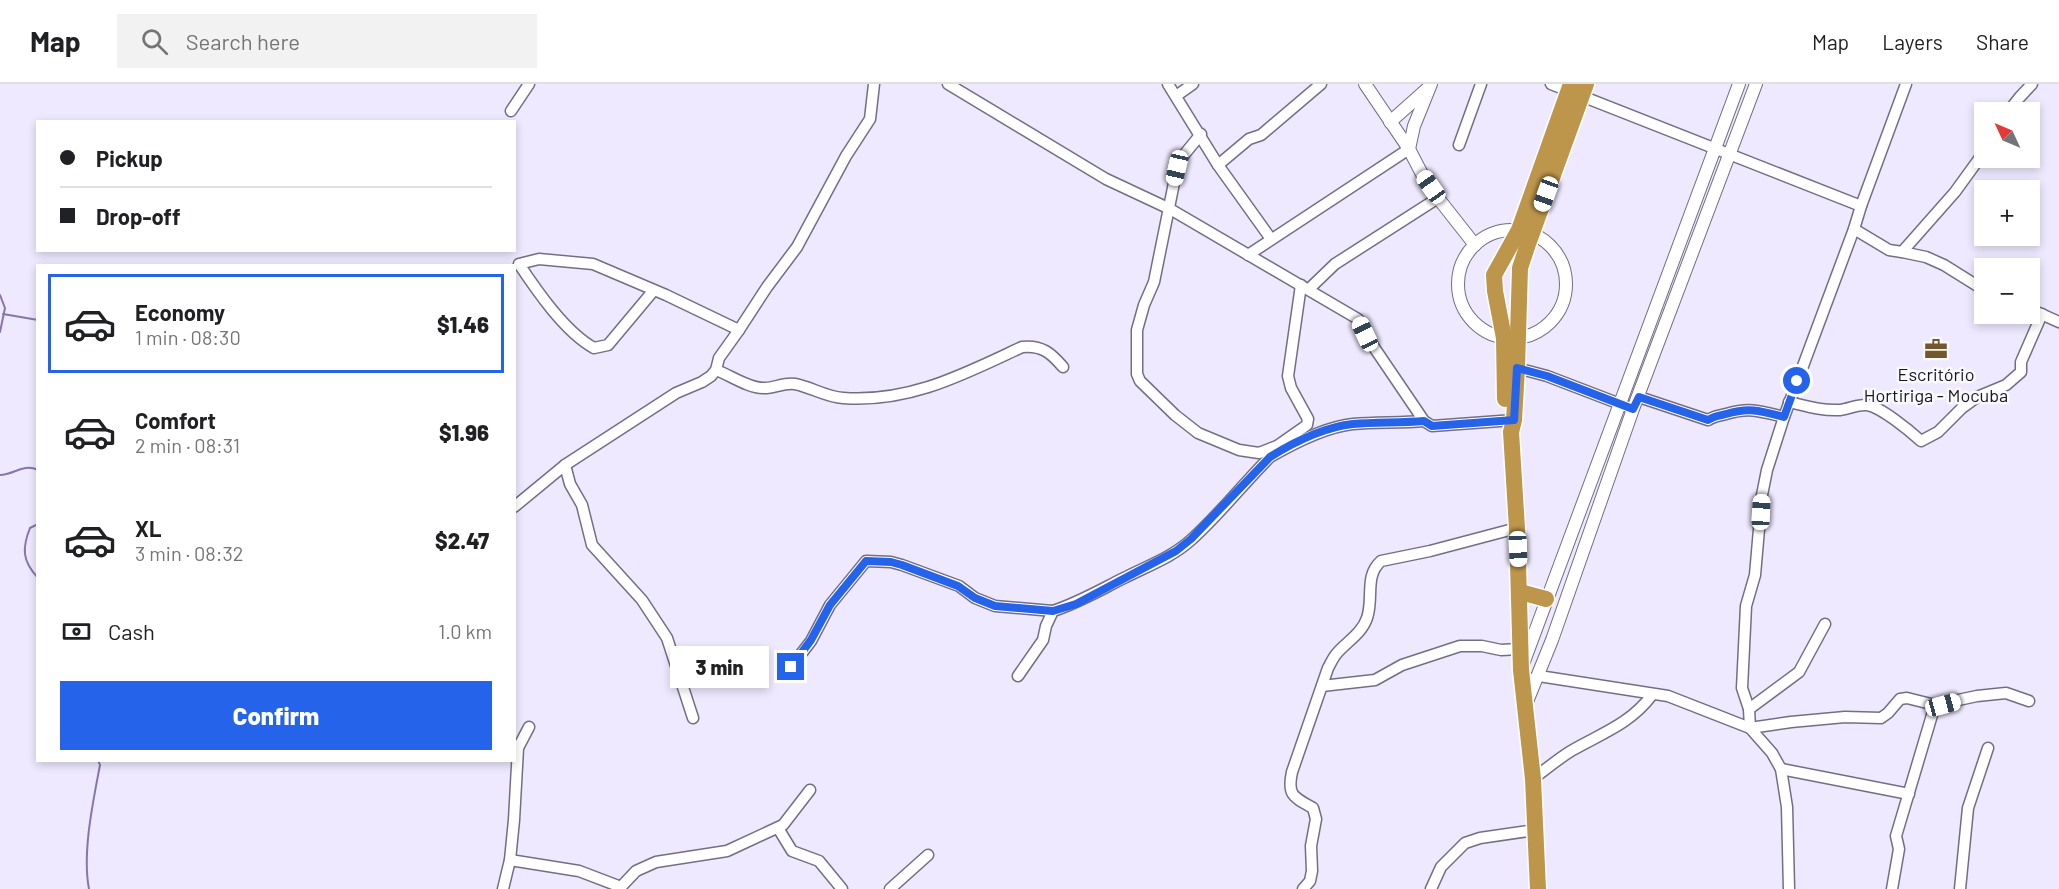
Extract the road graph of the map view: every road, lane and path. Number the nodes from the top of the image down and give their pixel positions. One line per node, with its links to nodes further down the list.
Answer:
1 (529, 84): 18 (street)
2 (874, 84): 48 (street)
3 (948, 84): 29 (street)
4 (1168, 84): 16 (street)
5 (1192, 84): 16 (street)
6 (1321, 84): 25 (street)
7 (1365, 84): 19 (street)
8 (1481, 84): 21 (street)
9 (1551, 84): 15 (street)
10 (1739, 84): 23 (street)
11 (1756, 84): 24 (street)
12 (1906, 84): 28 (street)
13 (2032, 84): 17 (street)
14 (1430, 85): 19 (street); 22 (street)
15 (1577, 89): 23 (street); 31 (highway)
16 (1176, 96): 20 (street)
17 (2016, 102)
18 (511, 111)
19 (1390, 122): 22 (street)
20 (1201, 134): 25 (street); 29 (street)
21 (1459, 145)
22 (1409, 149): 27 (street); 33 (street)
23 (1716, 149): 24 (street); 32 (street)
24 (1730, 155): 28 (street); 34 (street)
25 (1218, 165): 33 (street)
26 (1974, 166): 36 (street)
27 (1438, 198): 35 (street); 41 (street)
28 (1861, 206): 30 (street)
29 (1170, 209): 37 (street); 41 (street)
30 (1854, 230): 36 (street); 55 (street)
31 (1525, 232): 35 (street); 38 (highway); 39 (highway); 50 (street)
32 (1682, 236): 34 (street); 47 (street)
33 (1271, 239): 37 (street)
34 (1697, 241): 49 (street)
35 (1475, 244): 50 (street)
36 (1902, 252): 40 (street)
37 (1248, 255): 41 (street)
38 (1500, 263): 39 (highway); 43 (highway)
39 (1520, 267): 44 (highway)
40 (1974, 284)
41 (1305, 287): 59 (street)
42 (654, 290): 42 (street); 48 (street)
43 (1495, 291): 44 (highway); 50 (highway)
44 (1518, 294): 50 (highway)
45 (2042, 314): 46 (street); 55 (street)
46 (2059, 322)
47 (1648, 329): 49 (street); 56 (street)
48 (739, 330): 53 (street)
49 (1662, 333): 54 (street)
50 (1511, 337): 52 (highway); 60 (highway)
51 (1063, 367): 53 (street)
52 (1517, 368): 56 (street); 60 (highway)
53 (716, 370): 63 (street)
54 (1639, 397): 57 (street); 58 (street)
55 (1789, 402): 58 (street)
56 (1620, 404): 57 (street); 61 (street)
57 (1633, 409): 62 (street)
58 (1784, 417): 80 (street)
59 (1424, 421): 60 (street); 68 (street)
60 (1510, 424): 65 (highway)
61 (1605, 447): 62 (street); 67 (street)
62 (1619, 452): 73 (street)
63 (565, 465): 64 (street); 81 (street)
64 (516, 505)
65 (1517, 528): 66 (highway); 75 (street)
66 (1520, 592): 67 (highway); 70 (highway)
67 (1546, 599): 74 (street)
68 (1053, 611): 71 (street); 72 (street)
69 (1825, 624): 80 (street)
70 (1521, 649): 74 (highway); 75 (street)
71 (791, 667)
72 (1018, 676)
73 (1539, 676): 74 (street); 76 (street); 79 (street)
74 (1521, 677): 79 (highway)
75 (1322, 686): 97 (street)
76 (1652, 695): 83 (street); 86 (street)
77 (2029, 701): 78 (street)
78 (1935, 705): 83 (street); 88 (street)
79 (1524, 708): 86 (highway)
80 (1749, 709): 83 (street)
81 (693, 718)
82 (529, 727): 92 (street)
83 (1750, 728): 85 (street)
84 (1988, 748): 102 (street)
85 (1781, 769): 88 (street); 100 (street)
86 (1533, 779): 90 (highway)
87 (810, 790): 89 (street)
88 (1910, 794): 101 (street)
89 (778, 828): 93 (street); 96 (street)
90 (1535, 830): 98 (street); 99 (highway)
91 (928, 855): 94 (street)
92 (510, 860): 93 (street); 95 (street)
93 (620, 888)
94 (894, 888)
95 (503, 889)
96 (842, 889)
97 (1303, 889)
98 (1431, 889)
99 (1538, 889)
100 (1789, 889)
101 (1892, 889)
102 (1960, 889)

